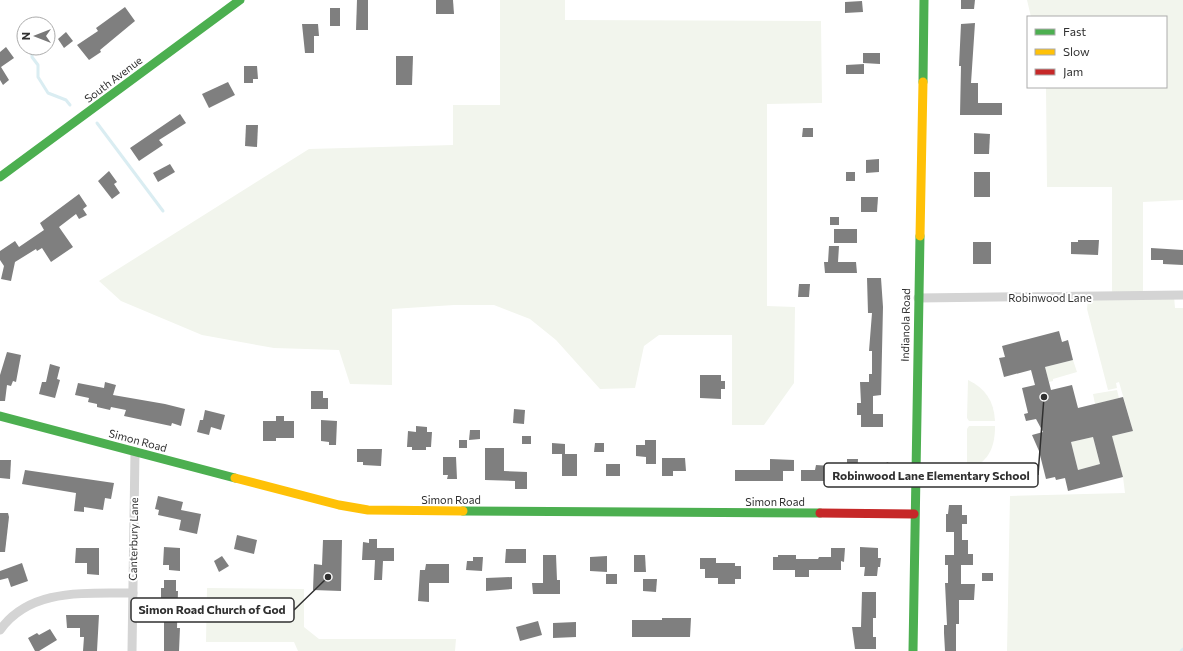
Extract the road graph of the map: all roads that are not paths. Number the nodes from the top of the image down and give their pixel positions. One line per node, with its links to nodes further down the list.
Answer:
1 (240, 0): 3 (street, South Avenue)
2 (924, 0): 5 (street, Indianola Road)
3 (0, 177)
4 (1183, 296): 5 (street, Robinwood Lane)
5 (918, 298): 8 (street, Indianola Road)
6 (0, 416): 7 (street, Simon Road)
7 (135, 452): 8 (street, Simon Road); 9 (street, Canterbury Lane)
8 (914, 514): 12 (street, Indianola Road)
9 (133, 594): 10 (street); 11 (street, Canterbury Lane)
10 (0, 630)
11 (132, 651)
12 (913, 651)

